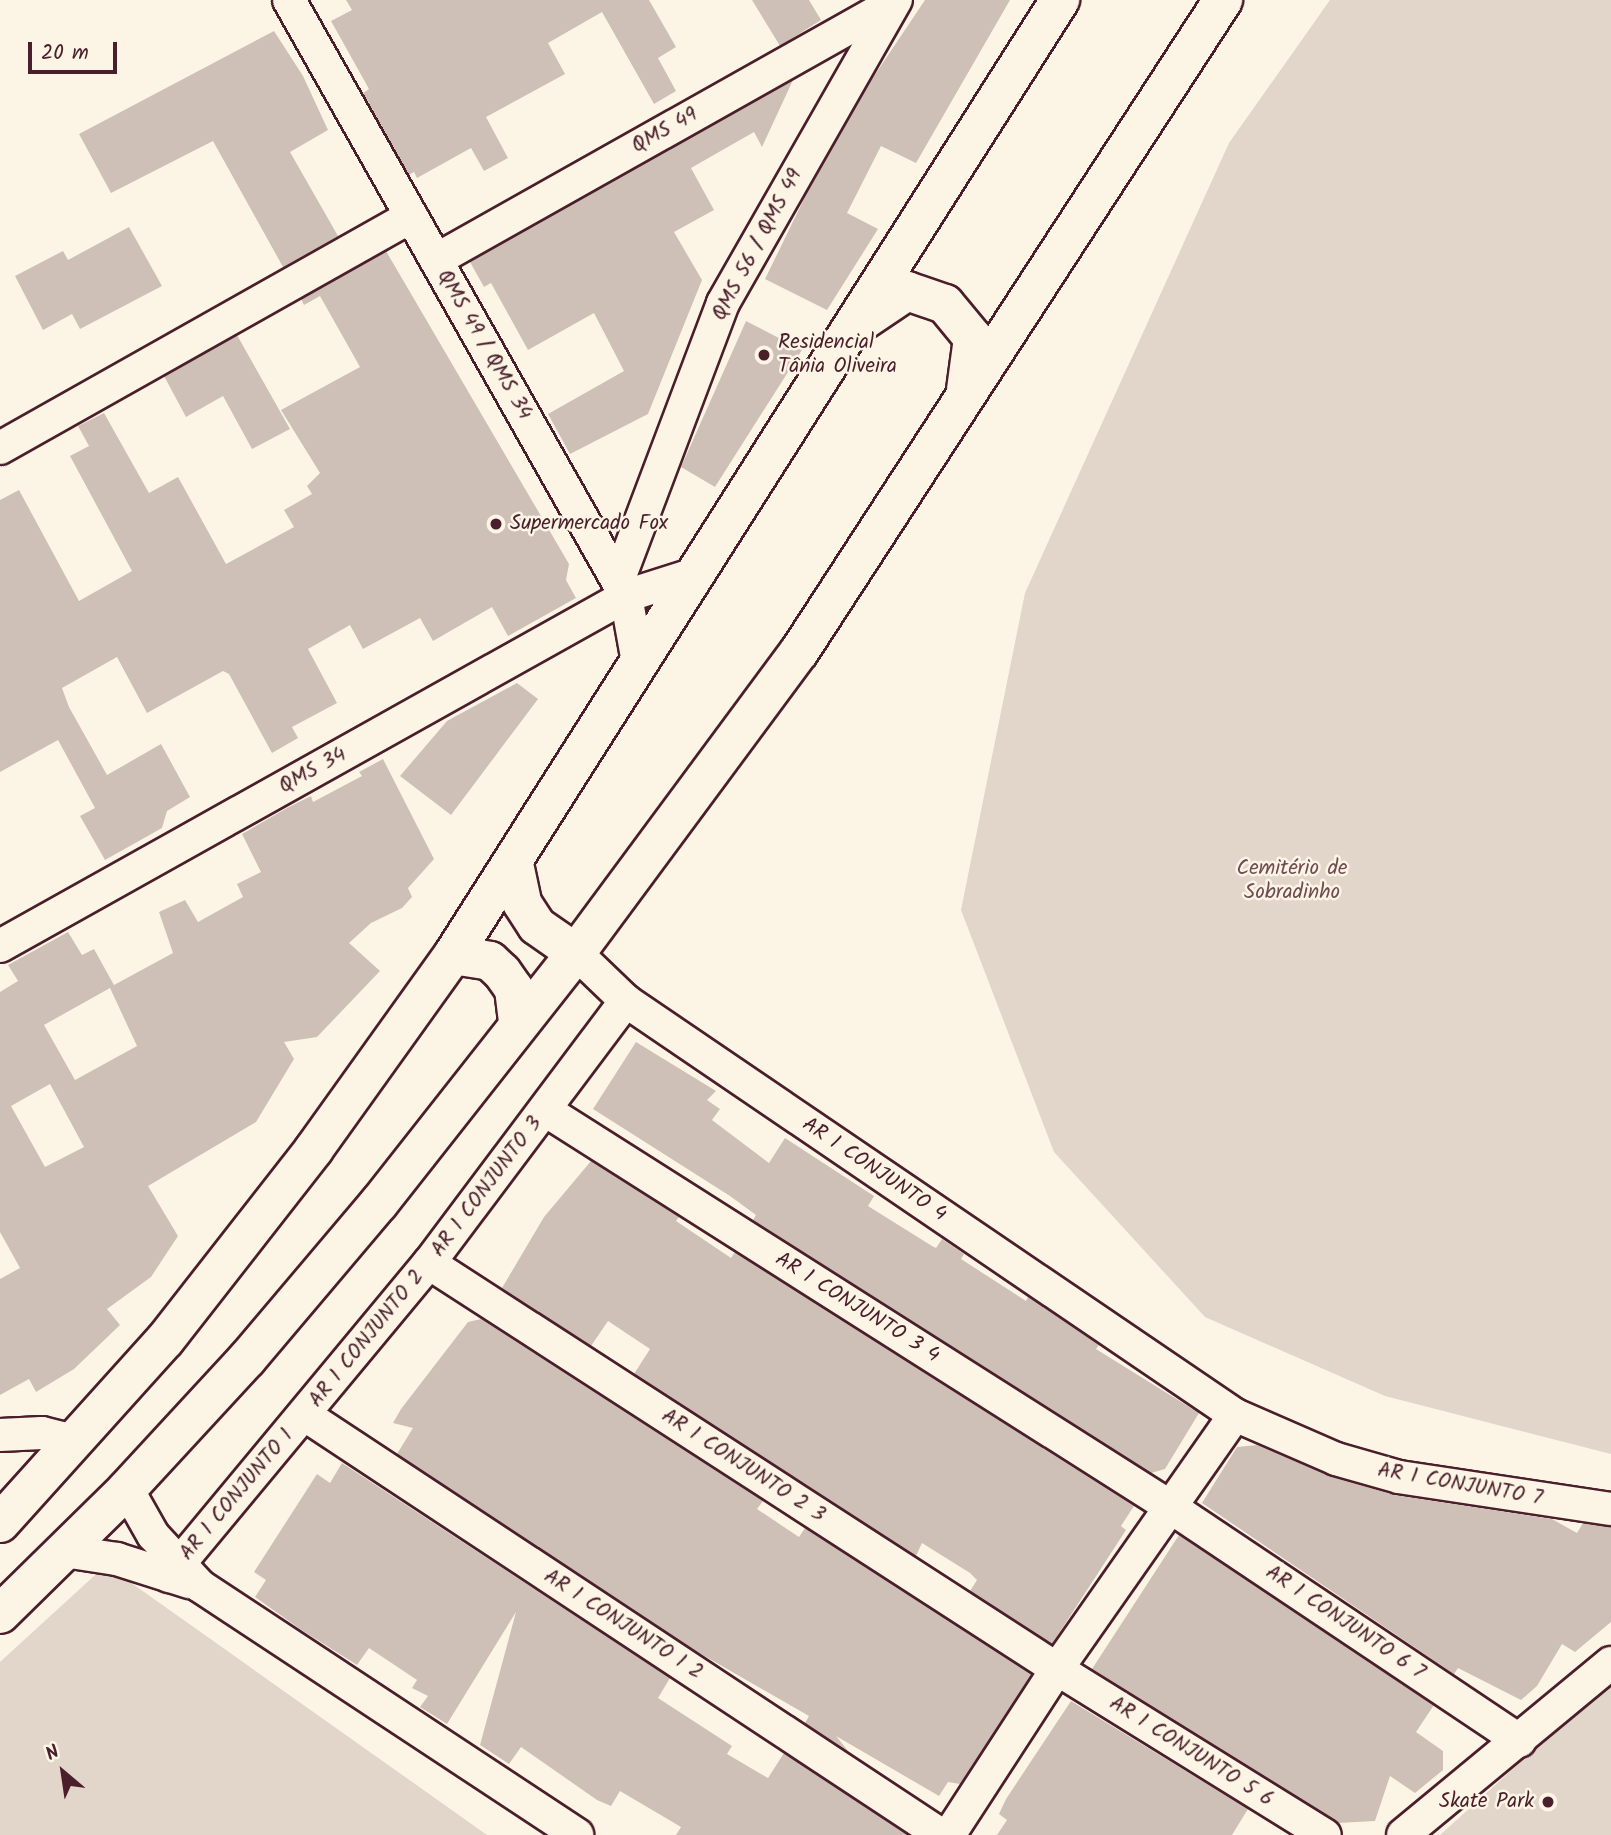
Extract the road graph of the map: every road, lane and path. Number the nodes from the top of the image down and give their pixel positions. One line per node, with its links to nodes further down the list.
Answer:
1 (289, 0): 5 (street, QMS 49 / QMS 34)
2 (1060, 0): 7 (main road)
3 (1223, 0): 8 (main road)
4 (895, 1): 6 (street, QMS 49); 11 (street, QMS 56 / QMS 49)
5 (411, 216): 6 (street, QMS 49 / QMS 34); 9 (street)
6 (436, 260): 11 (street, QMS 49 / QMS 34)
7 (850, 330): 8 (main road); 10 (main road)
8 (964, 402): 15 (main road)
9 (0, 448)
10 (695, 574): 11 (street, QMS 34); 12 (main road)
11 (622, 588): 12 (street); 14 (street, QMS 34)
12 (638, 663): 13 (main road)
13 (514, 864): 15 (main road); 16 (main road)
14 (0, 946)
15 (576, 953): 17 (street, AR 1 CONJUNTO 4); 18 (main road)
16 (453, 955): 18 (main road); 24 (main road)
17 (626, 1001): 19 (street); 22 (street, AR 1 CONJUNTO 4)
18 (518, 1023): 25 (main road)
19 (545, 1110): 20 (street, AR 1 CONJUNTO 3); 26 (street, AR 1 CONJUNTO 3 4)
20 (429, 1263): 21 (street, AR 1 CONJUNTO 2); 33 (street, AR 1 CONJUNTO 2 3)
21 (305, 1415): 30 (street, AR 1 CONJUNTO 1); 36 (street, AR 1 CONJUNTO 1 2)
22 (1234, 1415): 26 (street); 27 (street, AR 1 CONJUNTO 7)
23 (0, 1435): 24 (street)
24 (73, 1441): 28 (main road)
25 (127, 1489): 29 (main road); 30 (street)
26 (1169, 1506): 33 (street); 34 (street, AR 1 CONJUNTO 6 7)
27 (1611, 1509)
28 (0, 1523)
29 (64, 1551): 30 (street); 31 (main road)
30 (182, 1576): 35 (street)
31 (0, 1614)
32 (1611, 1663): 34 (street)
33 (1057, 1669): 37 (street); 38 (street, AR 1 CONJUNTO 5 6)
34 (1520, 1741): 39 (street)
35 (577, 1835)
36 (941, 1835)
37 (949, 1835)
38 (1325, 1835)
39 (1403, 1835)

